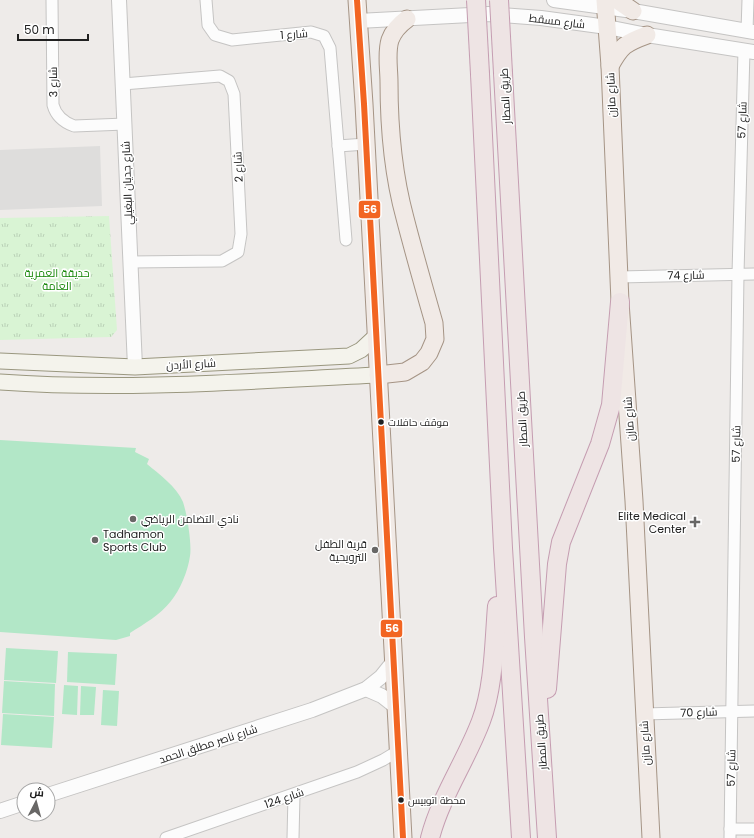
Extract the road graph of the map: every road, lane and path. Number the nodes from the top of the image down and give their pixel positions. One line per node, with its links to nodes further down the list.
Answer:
1 (52, 0): 19 (street, شارع 3)
2 (119, 0): 18 (street, شارع جديان البغيلي)
3 (206, 0): 21 (street, شارع 1)
4 (357, 0): 12 (main road)
5 (476, 0): 37 (highway, bridge)
6 (499, 0): 45 (highway, طريق المطار, bridge)
7 (554, 0): 9 (street, شارع مسقط)
8 (748, 0): 14 (street)
9 (609, 2): 10 (main road); 13 (main road, شارع مازن)
10 (633, 11): 14 (street)
11 (407, 19): 12 (street, شارع مسقط); 13 (street, شارع مسقط); 33 (main road)
12 (358, 21): 20 (main road)
13 (607, 27): 15 (street, شارع مسقط); 17 (main road, شارع مازن)
14 (750, 32)
15 (647, 35): 16 (street, شارع مسقط); 17 (main road)
16 (749, 51): 24 (street, شارع 57)
17 (610, 66): 26 (main road, شارع مازن)
18 (123, 84): 19 (street, شارع جديان البغيلي); 23 (street, شارع 2)
19 (125, 124): 23 (street, شارع جديان البغيلي)
20 (366, 148): 21 (street); 28 (main road)
21 (339, 150): 22 (street, شارع 1)
22 (346, 240)
23 (130, 262): 32 (street, شارع جديان البغيلي)
24 (738, 274): 25 (street, شارع 74); 26 (street, شارع 74); 41 (street, شارع 57)
25 (754, 274)
26 (619, 276): 27 (main road, شارع مازن)
27 (620, 302): 43 (main road, شارع مازن); 45 (highway)
28 (376, 336): 30 (main road, شارع الأردن); 33 (main road)
29 (0, 361): 31 (main road, شارع الأردن)
30 (224, 362): 32 (main road, شارع الأردن); 35 (main road)
31 (42, 364): 32 (main road, شارع الأردن); 36 (main road)
32 (135, 366)
33 (378, 375): 35 (main road, شارع الأردن); 38 (main road)
34 (0, 382): 36 (main road, شارع الأردن)
35 (226, 382): 36 (main road, شارع الأردن)
36 (39, 385)
37 (503, 548): 55 (highway); 56 (highway)
38 (393, 662): 39 (street, شارع ناصر مطلق الحمد); 40 (main road)
39 (366, 689): 40 (street); 46 (street, شارع ناصر مطلق الحمد)
40 (396, 707): 44 (main road)
41 (732, 711): 42 (street, شارع 70); 43 (street, شارع 70); 51 (street, شارع 57)
42 (754, 711)
43 (644, 714): 58 (main road, شارع مازن)
44 (398, 751): 47 (street, شارع 124); 54 (main road)
45 (542, 752): 57 (highway, طريق المطار)
46 (56, 792)
47 (294, 795): 52 (street, شارع 124); 53 (street)
48 (16, 806): 49 (street)
49 (0, 811)
50 (754, 829): 51 (street)
51 (730, 834)
52 (166, 838)
53 (293, 838)
54 (403, 838)
55 (430, 838)
56 (521, 838)
57 (547, 838)
58 (651, 838)

